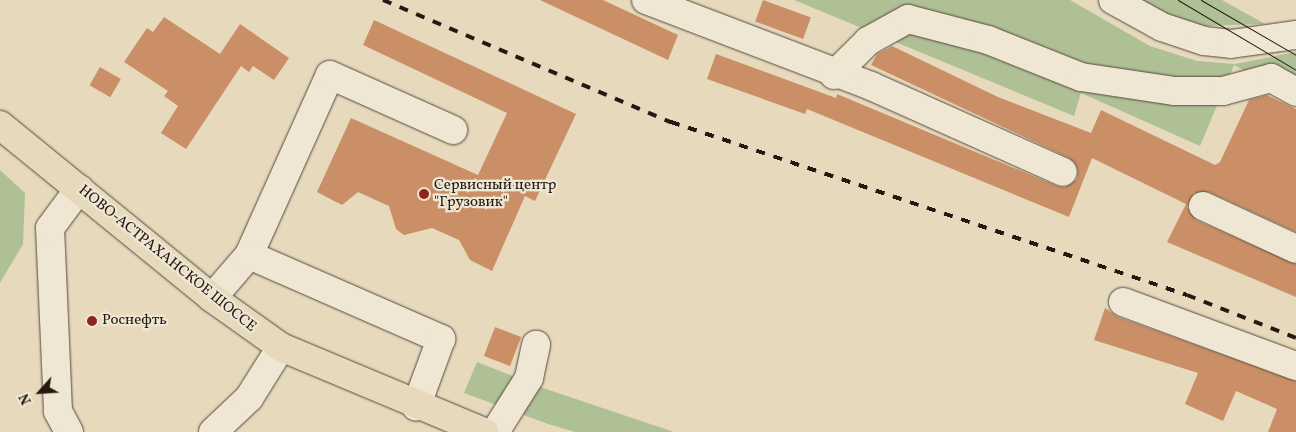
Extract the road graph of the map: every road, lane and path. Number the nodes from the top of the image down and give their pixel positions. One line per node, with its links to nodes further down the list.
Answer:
1 (646, 0): 5 (street)
2 (1113, 0): 4 (street)
3 (1296, 35): 4 (street)
4 (1264, 36): 6 (street)
5 (834, 75): 6 (street); 10 (street)
6 (1271, 78): 7 (street)
7 (1296, 92)
8 (0, 125): 11 (main road, НОВО-АСТРАХАНСКОЕ ШОССЕ)
9 (453, 130): 14 (street)
10 (1063, 172)
11 (79, 189): 15 (main road, НОВО-АСТРАХАНСКОЕ ШОССЕ); 21 (street)
12 (1203, 206): 13 (street)
13 (1296, 249)
14 (249, 255): 15 (street); 20 (street)
15 (212, 298): 18 (main road, НОВО-АСТРАХАНСКОЕ ШОССЕ)
16 (1123, 302): 19 (street)
17 (536, 345): 24 (street)
18 (281, 347): 20 (main road, НОВО-АСТРАХАНСКОЕ ШОССЕ); 22 (street)
19 (1296, 366)
20 (416, 407): 23 (main road, НОВО-АСТРАХАНСКОЕ ШОССЕ)
21 (64, 429)
22 (213, 432)
23 (484, 432)
24 (495, 432)

